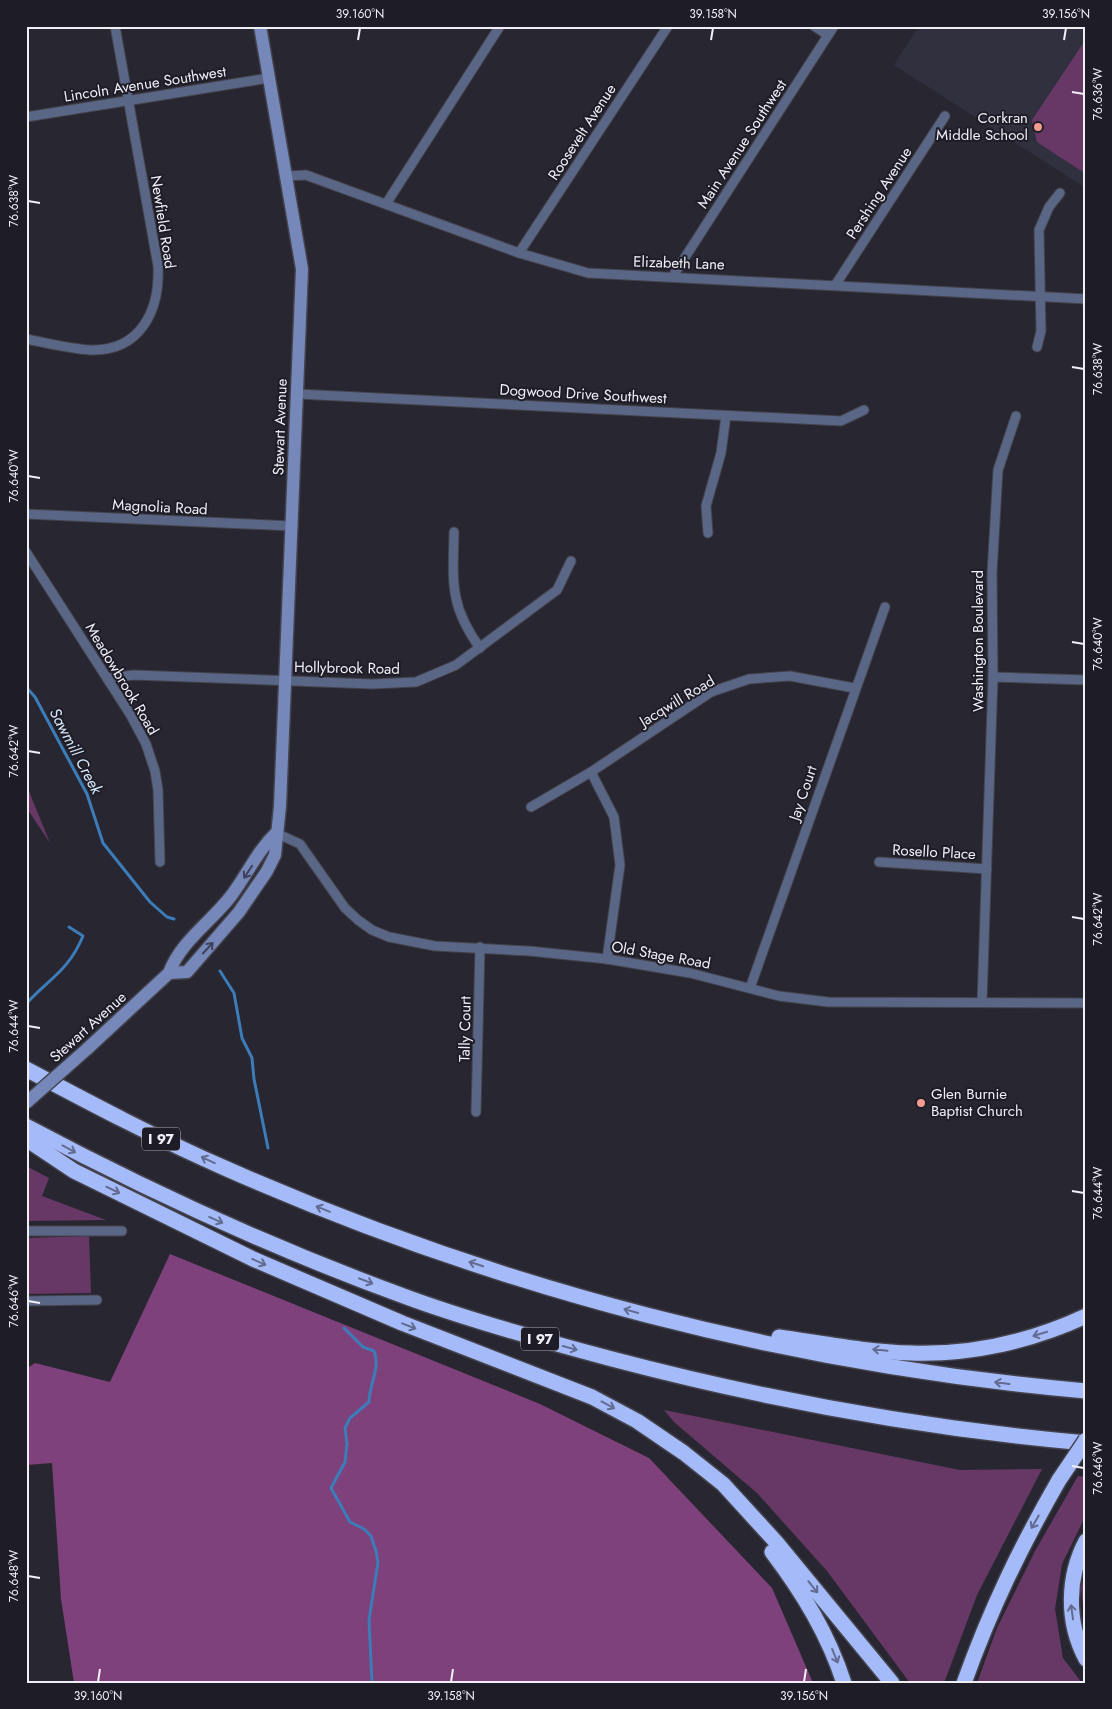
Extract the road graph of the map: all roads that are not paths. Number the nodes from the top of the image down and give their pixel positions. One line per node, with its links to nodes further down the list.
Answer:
1 (115, 26): 9 (street, Newfield Road)
2 (260, 26): 8 (street, Stewart Avenue)
3 (500, 26): 14 (street)
4 (668, 26): 15 (street, Roosevelt Avenue)
5 (814, 26): 7 (street)
6 (834, 26): 7 (street, Main Avenue Southwest)
7 (828, 35): 16 (street, Main Avenue Southwest)
8 (269, 78): 9 (street, Lincoln Avenue Southwest); 12 (street, Stewart Avenue)
9 (128, 100): 11 (street, Lincoln Avenue Southwest); 20 (street, Newfield Road)
10 (945, 116): 17 (street, Pershing Avenue)
11 (26, 117)
12 (287, 176): 14 (street, Elizabeth Lane); 22 (street, Stewart Avenue)
13 (1060, 193): 18 (street)
14 (386, 204): 15 (street, Elizabeth Lane)
15 (519, 253): 16 (street, Elizabeth Lane)
16 (673, 276): 17 (street, Elizabeth Lane)
17 (836, 284): 18 (street, Elizabeth Lane)
18 (1039, 296): 19 (street, Elizabeth Lane); 21 (street)
19 (1086, 299)
20 (26, 339)
21 (1037, 347)
22 (298, 394): 24 (street, Dogwood Drive Southwest); 27 (street, Stewart Avenue)
23 (864, 410): 24 (street, Dogwood Drive Southwest)
24 (726, 416): 29 (street)
25 (1016, 416): 34 (street, Washington Boulevard)
26 (26, 514): 27 (street, Magnolia Road)
27 (292, 526): 37 (street, Stewart Avenue)
28 (454, 532): 33 (street)
29 (708, 533)
30 (26, 552): 35 (street, Meadowbrook Road)
31 (571, 561): 33 (street, Hollybrook Road)
32 (885, 608): 38 (street, Jay Court)
33 (480, 648): 37 (street, Hollybrook Road)
34 (993, 676): 36 (street); 44 (street, Washington Boulevard)
35 (107, 678): 37 (street, Hollybrook Road); 42 (street, Meadowbrook Road)
36 (1086, 680)
37 (286, 681): 41 (street, Stewart Avenue)
38 (854, 688): 39 (street, Jacqwill Road); 48 (street, Jay Court)
39 (591, 772): 40 (street, Jacqwill Road); 46 (street)
40 (530, 807)
41 (276, 833): 45 (street, Old Stage Road); 47 (street, Stewart Avenue, one-way to 47); 47 (street, Stewart Avenue, one-way to 41)
42 (160, 862)
43 (879, 862): 44 (street, Rosello Place)
44 (987, 869): 49 (street, Washington Boulevard)
45 (480, 947): 46 (street, Old Stage Road); 53 (street, Tally Court)
46 (607, 959): 48 (street, Old Stage Road)
47 (169, 973): 52 (street, Stewart Avenue, bridge)
48 (750, 988): 49 (street, Old Stage Road)
49 (982, 1002): 50 (street, Old Stage Road)
50 (1086, 1003)
51 (26, 1069): 61 (highway, I 97, one-way to 51)
52 (26, 1104)
53 (476, 1112)
54 (26, 1126): 63 (highway, I 97, one-way to 63)
55 (26, 1139): 64 (highway, one-way to 64)
56 (26, 1231): 57 (street)
57 (122, 1231)
58 (97, 1300): 59 (street)
59 (26, 1301)
60 (1086, 1316): 61 (highway, one-way to 61)
61 (678, 1324): 62 (highway, I 97, one-way to 61)
62 (1086, 1391)
63 (1086, 1441): 69 (highway, one-way to 69, bridge)
64 (723, 1484): 67 (highway, one-way to 67); 68 (highway, one-way to 68)
65 (1086, 1541): 66 (highway, one-way to 65)
66 (1086, 1659)
67 (844, 1683)
68 (892, 1683)
69 (964, 1683)

